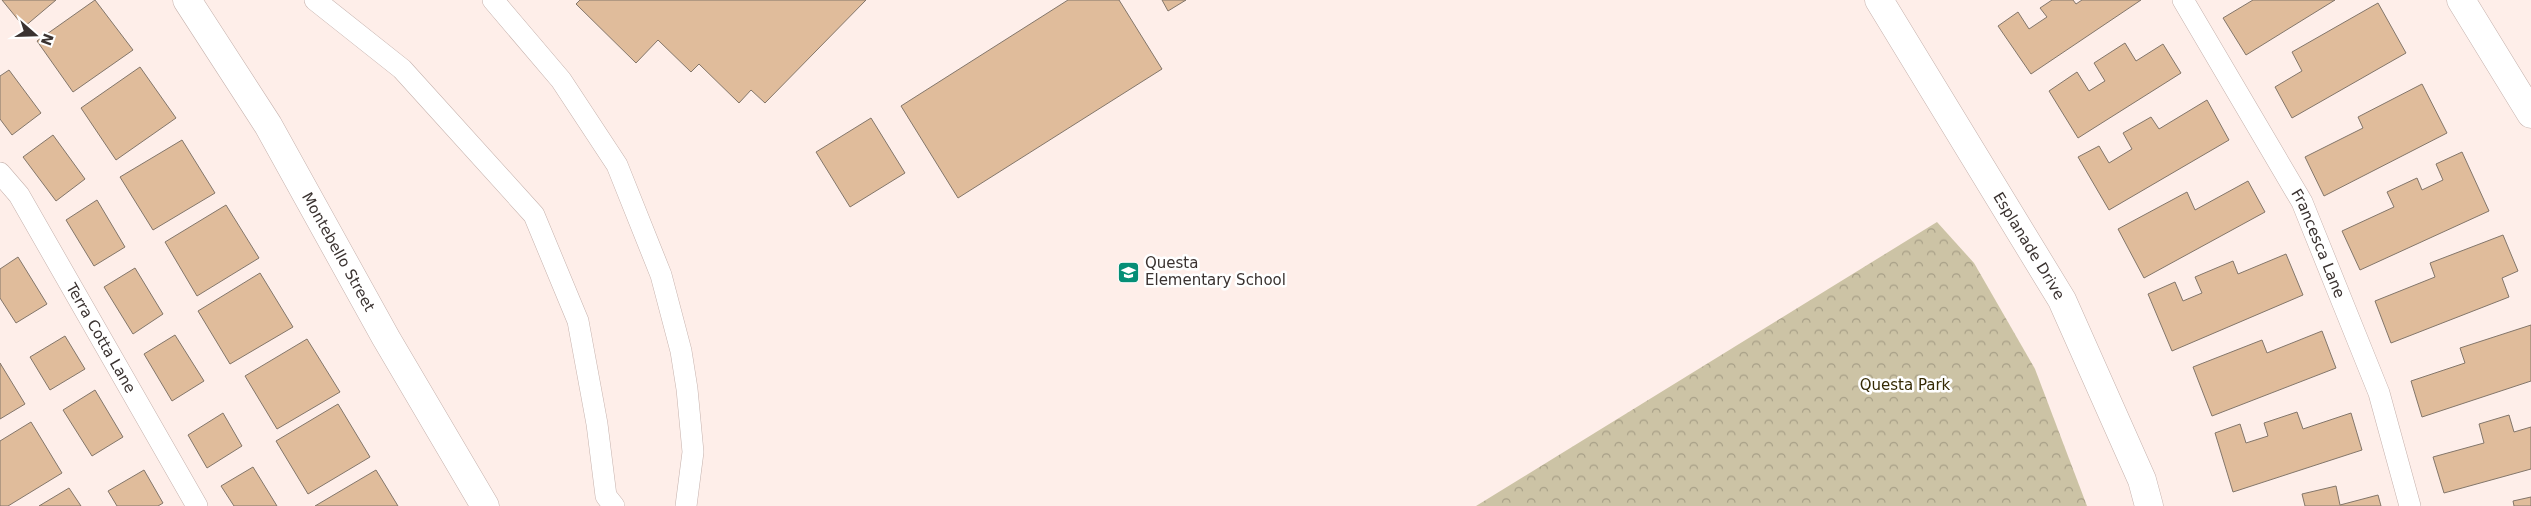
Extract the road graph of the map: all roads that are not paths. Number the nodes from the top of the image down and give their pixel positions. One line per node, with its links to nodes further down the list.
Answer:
1 (187, 0): 10 (street, Montebello Street)
2 (315, 0): 11 (lane)
3 (493, 0): 12 (lane)
4 (1879, 0): 13 (street, Esplanade Drive)
5 (2183, 0): 14 (lane, Francesca Lane)
6 (2461, 0): 7 (street)
7 (2531, 114)
8 (0, 173): 9 (lane, Terra Cotta Lane)
9 (198, 506)
10 (485, 506)
11 (614, 506)
12 (686, 506)
13 (2149, 506)
14 (2410, 506)

